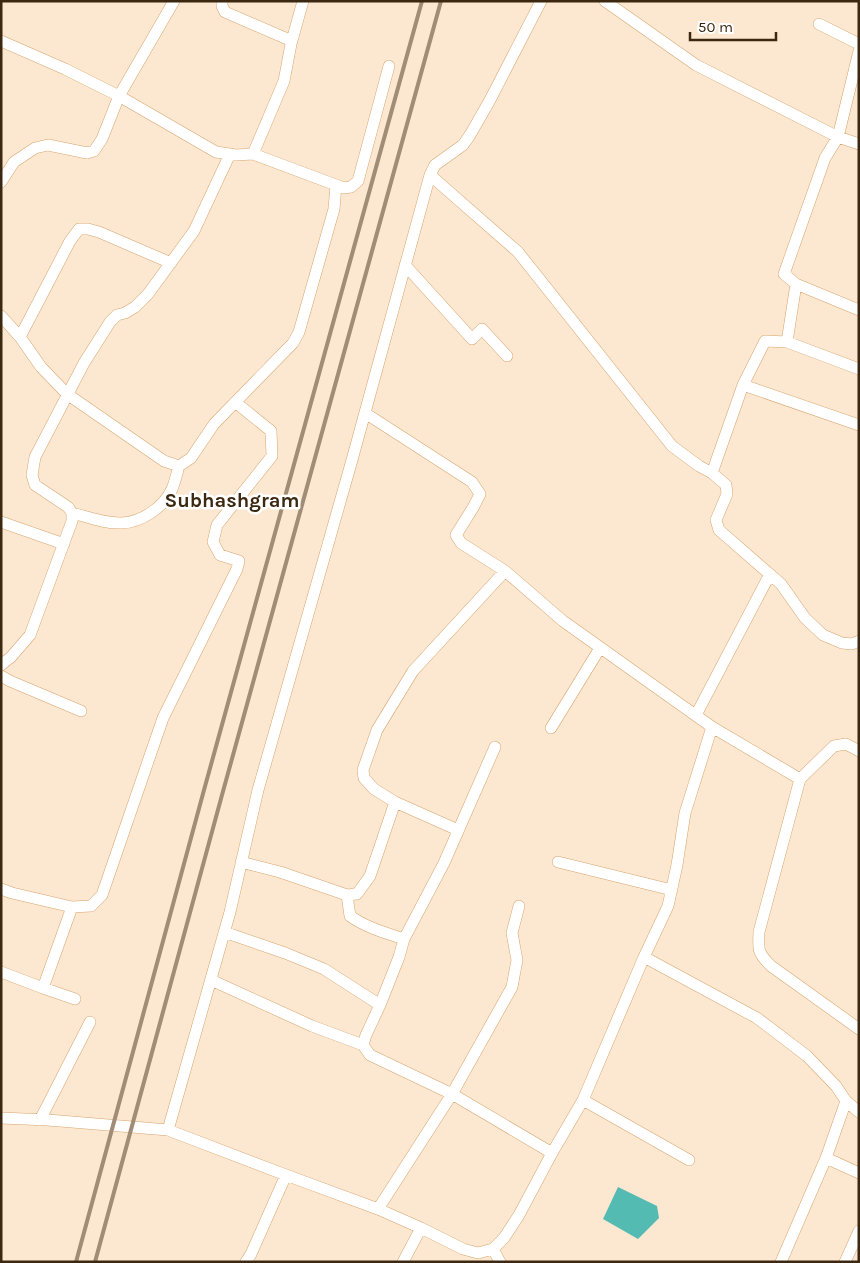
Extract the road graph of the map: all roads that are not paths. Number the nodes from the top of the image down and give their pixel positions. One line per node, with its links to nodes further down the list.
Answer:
1 (174, 1): 12 (street)
2 (222, 1): 8 (street)
3 (303, 1): 8 (street)
4 (541, 1): 17 (street)
5 (605, 1): 13 (street)
6 (819, 24): 9 (street)
7 (1, 41): 12 (street)
8 (292, 41): 16 (street)
9 (859, 44)
10 (859, 51): 13 (street)
11 (389, 66): 19 (street)
12 (119, 96): 15 (street); 18 (street)
13 (838, 138): 14 (street); 22 (street)
14 (859, 144)
15 (230, 154): 16 (street); 20 (street)
16 (253, 154): 19 (street)
17 (430, 174): 21 (street); 35 (street)
18 (3, 177)
19 (336, 185): 31 (street)
20 (171, 263): 25 (street); 30 (street)
21 (406, 265): 27 (street); 32 (street)
22 (796, 284): 23 (street); 26 (street)
23 (859, 310)
24 (1, 316): 25 (street)
25 (20, 337): 30 (street)
26 (787, 342): 28 (street); 29 (street)
27 (507, 356)
28 (859, 368)
29 (743, 385): 33 (street); 35 (street)
30 (67, 394): 34 (street); 36 (street)
31 (235, 402): 34 (street); 60 (street)
32 (365, 413): 39 (street); 54 (street)
33 (859, 425)
34 (179, 466): 36 (street)
35 (712, 473): 40 (street)
36 (72, 513): 38 (street)
37 (1, 522): 38 (street)
38 (64, 544): 43 (street)
39 (505, 571): 42 (street); 52 (street)
40 (770, 574): 41 (street); 46 (street)
41 (859, 641)
42 (600, 648): 46 (street); 48 (street)
43 (1, 665)
44 (1, 676): 45 (street)
45 (81, 711)
46 (696, 716): 47 (street)
47 (712, 727): 51 (street); 57 (street)
48 (551, 728)
49 (495, 747): 53 (street)
50 (859, 751): 51 (street)
51 (800, 779): 70 (street)
52 (396, 802): 53 (street); 58 (street)
53 (458, 830): 62 (street)
54 (241, 862): 58 (street); 61 (street)
55 (558, 862): 57 (street)
56 (1, 889): 60 (street)
57 (672, 890): 63 (street)
58 (347, 894): 62 (street)
59 (520, 906): 72 (street)
60 (72, 907): 66 (street)
61 (224, 932): 65 (street); 68 (street)
62 (404, 939): 68 (street)
63 (644, 957): 73 (street); 74 (street)
64 (1, 972): 66 (street)
65 (211, 980): 71 (street); 78 (street)
66 (43, 988): 67 (street)
67 (75, 999)
68 (380, 1006): 71 (street)
69 (90, 1022): 77 (street)
70 (859, 1029)
71 (363, 1045): 72 (street)
72 (452, 1094): 79 (street); 84 (street)
73 (583, 1100): 79 (street); 81 (street)
74 (846, 1101): 75 (street); 80 (street)
75 (859, 1112)
76 (1, 1118): 77 (street)
77 (40, 1120): 78 (street)
78 (168, 1130): 83 (street)
79 (552, 1153): 87 (street)
80 (826, 1158): 82 (street); 91 (street)
81 (689, 1160)
82 (859, 1173)
83 (286, 1176): 84 (street); 88 (street)
84 (378, 1208): 85 (street)
85 (421, 1228): 87 (street); 89 (street)
86 (859, 1231): 92 (street)
87 (493, 1249): 90 (street)
88 (246, 1262)
89 (403, 1262)
90 (500, 1262)
91 (781, 1262)
92 (845, 1262)

